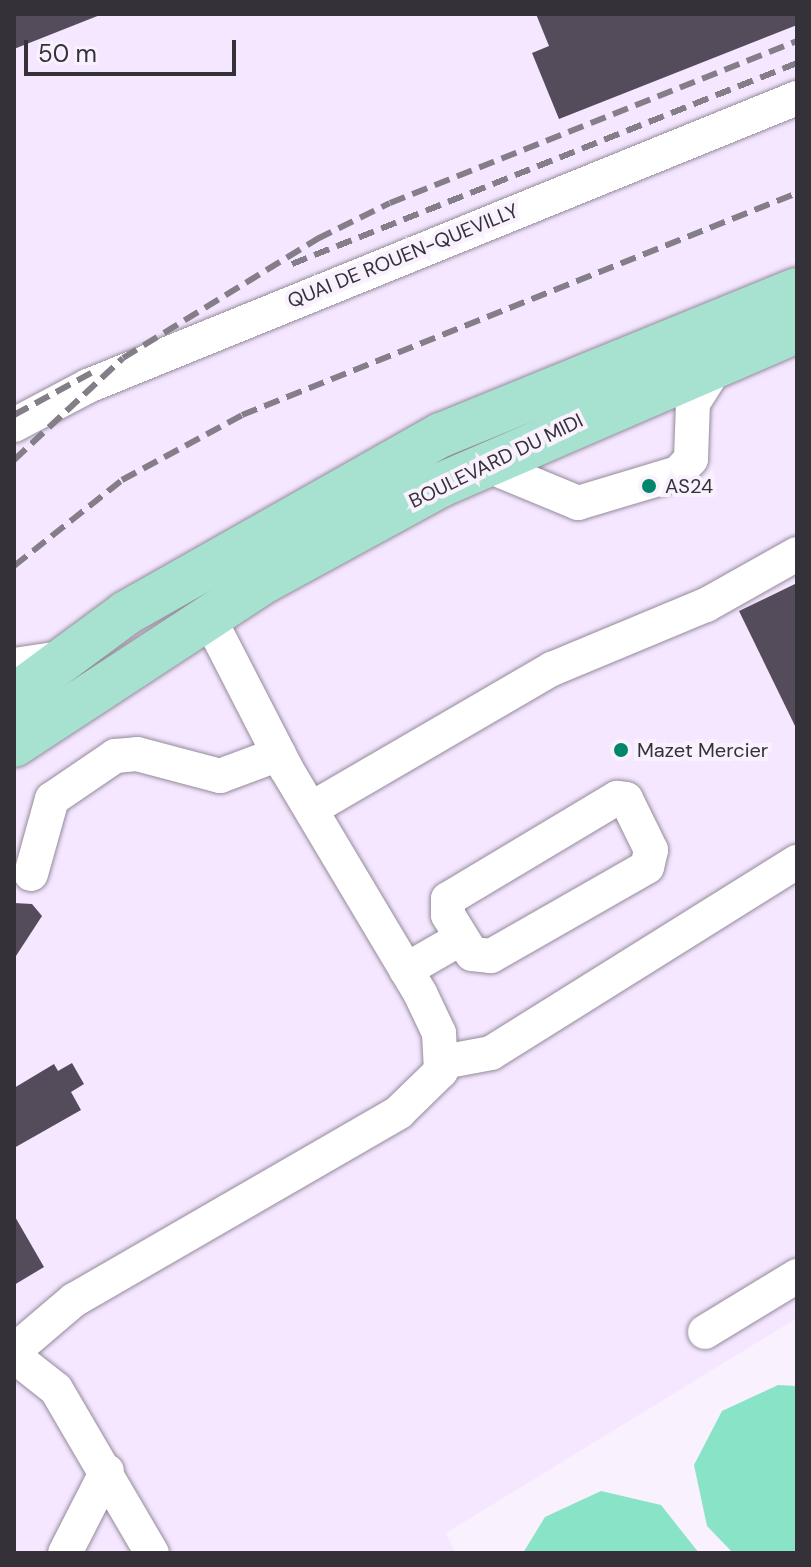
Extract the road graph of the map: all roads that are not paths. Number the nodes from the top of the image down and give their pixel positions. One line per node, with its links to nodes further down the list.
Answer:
1 (797, 98): 5 (lane, QUAI DE ROUEN-QUEVILLY)
2 (797, 290): 6 (main road, BOULEVARD DU MIDI)
3 (797, 331): 4 (main road, BOULEVARD DU MIDI)
4 (719, 362): 7 (main road, BOULEVARD DU MIDI); 7 (lane)
5 (14, 425)
6 (460, 426): 9 (main road, BOULEVARD DU MIDI); 10 (main road, BOULEVARD DU MIDI)
7 (484, 464): 9 (main road, BOULEVARD DU MIDI)
8 (797, 554): 16 (lane)
9 (202, 607): 10 (main road, BOULEVARD DU MIDI); 14 (main road, BOULEVARD DU MIDI); 15 (lane)
10 (126, 613): 11 (main road, BOULEVARD DU MIDI)
11 (62, 658): 12 (lane); 13 (main road, BOULEVARD DU MIDI)
12 (14, 665)
13 (14, 696)
14 (14, 745)
15 (279, 754): 16 (lane); 18 (lane)
16 (311, 809): 20 (lane)
17 (797, 862): 21 (lane)
18 (31, 874)
19 (460, 939): 19 (lane); 20 (lane)
20 (406, 970): 21 (lane)
21 (443, 1062): 24 (lane)
22 (797, 1276): 23 (lane)
23 (705, 1332)
24 (14, 1353): 25 (lane)
25 (107, 1471): 26 (lane); 27 (lane)
26 (65, 1553)
27 (152, 1553)

